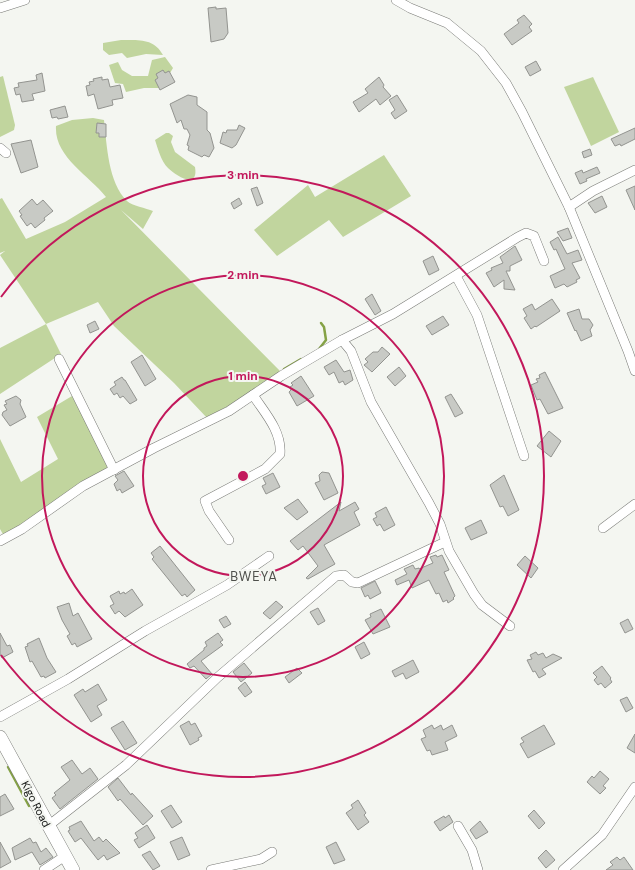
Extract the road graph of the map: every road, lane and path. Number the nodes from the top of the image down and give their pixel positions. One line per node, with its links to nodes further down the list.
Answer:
1 (26, 0): 3 (street)
2 (396, 0): 5 (street)
3 (0, 8)
4 (635, 170): 5 (street)
5 (569, 207): 10 (street)
6 (544, 261): 7 (street)
7 (456, 276): 8 (street); 12 (street)
8 (342, 340): 11 (street); 18 (street)
9 (59, 359): 13 (street)
10 (635, 371)
11 (252, 395): 13 (street); 17 (street)
12 (524, 456)
13 (114, 470): 16 (street)
14 (635, 504): 15 (street)
15 (603, 528)
16 (0, 540)
17 (229, 540)
18 (445, 542): 20 (street); 24 (street)
19 (269, 556): 21 (street)
20 (510, 626)
21 (0, 717)
22 (0, 737): 24 (street, Kigo Road)
23 (635, 787): 32 (street)
24 (48, 826): 27 (street, Kigo Road)
25 (458, 826): 31 (street)
26 (272, 852): 30 (street)
27 (65, 856): 28 (street); 29 (street, Kigo Road)
28 (44, 870)
29 (73, 870)
30 (211, 870)
31 (478, 870)
32 (563, 870)

